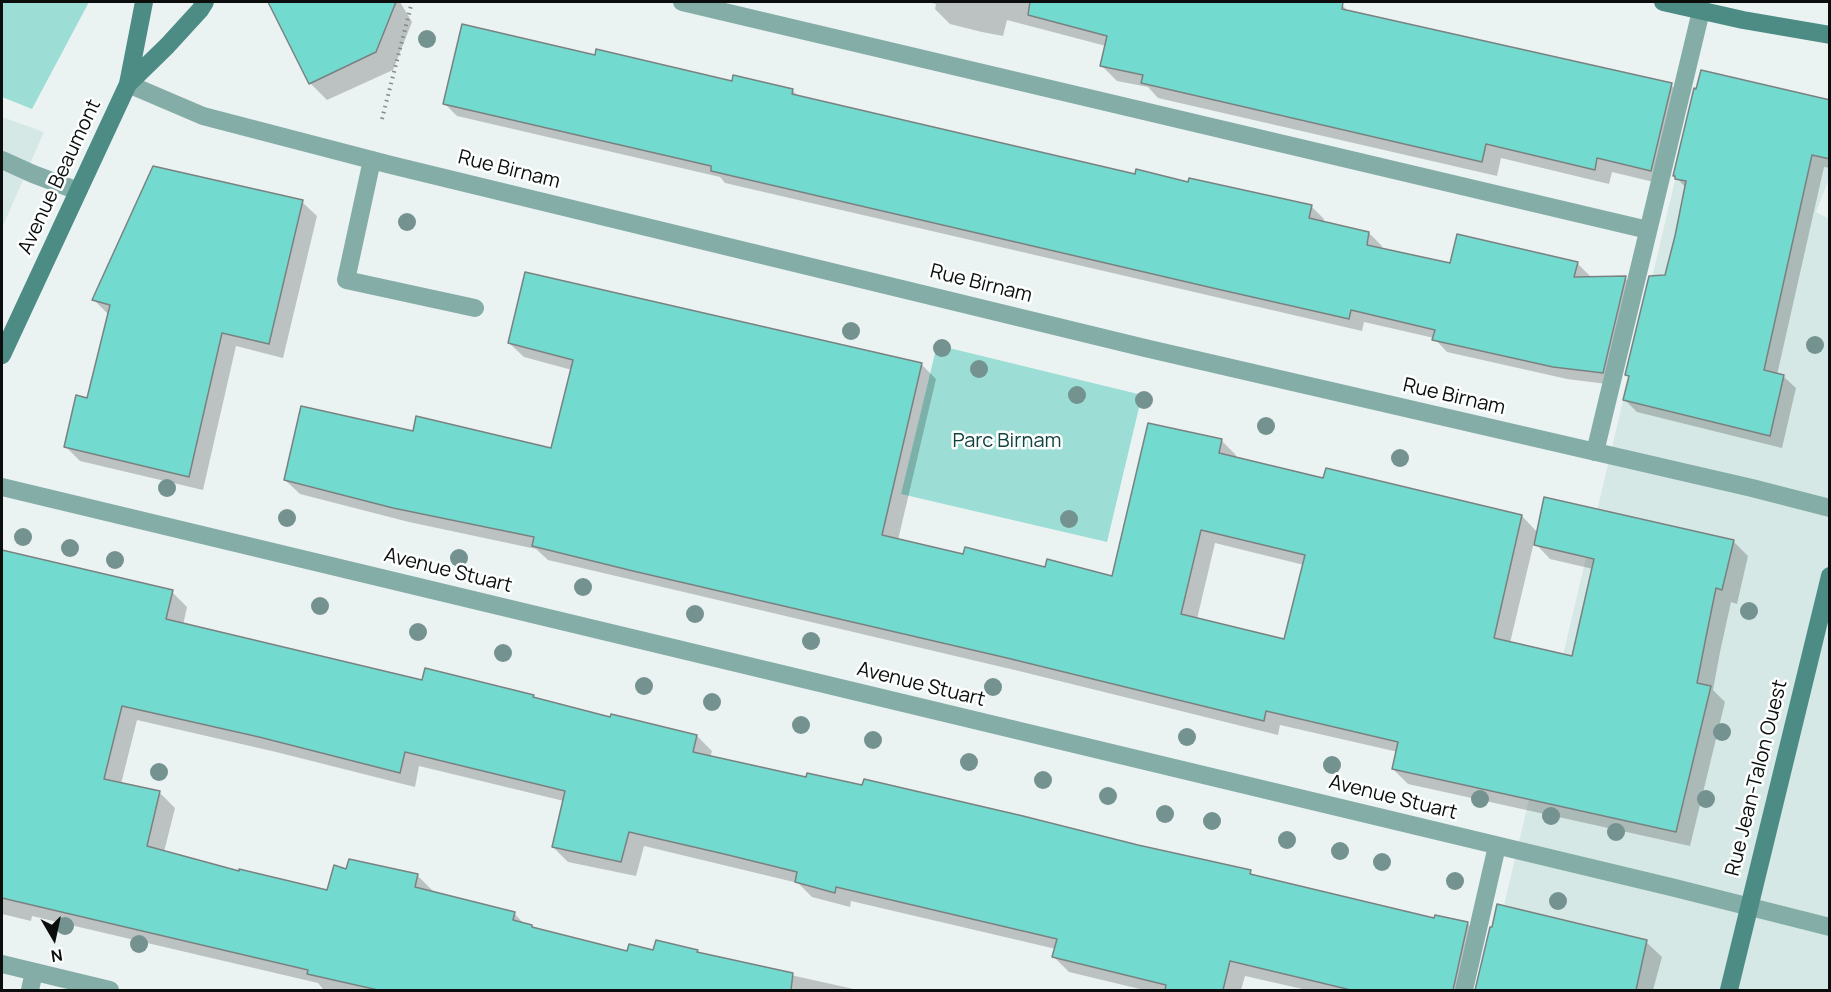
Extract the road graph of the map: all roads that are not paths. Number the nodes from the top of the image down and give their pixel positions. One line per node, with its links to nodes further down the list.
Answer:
1 (144, 2): 7 (street, Avenue Beaumont)
2 (205, 2): 7 (street, Avenue Beaumont)
3 (682, 2): 11 (street)
4 (1663, 2): 5 (street)
5 (1701, 10): 6 (street); 11 (street)
6 (1830, 34)
7 (128, 84): 9 (street, Rue Birnam); 10 (street, Avenue Beaumont)
8 (2, 160): 10 (street)
9 (372, 160): 12 (street); 14 (street, Rue Birnam)
10 (78, 191): 13 (street, Avenue Beaumont)
11 (1648, 230): 14 (street)
12 (475, 308)
13 (2, 355)
14 (1595, 452): 16 (street, Rue Birnam)
15 (2, 487): 18 (street, Avenue Stuart)
16 (1830, 508)
17 (1830, 576): 19 (street, Rue Jean-Talon Ouest)
18 (1497, 846): 19 (street, Avenue Stuart); 25 (street)
19 (1749, 907): 20 (street, Avenue Stuart); 26 (street, Rue Jean-Talon Ouest)
20 (1830, 927)
21 (2, 964): 22 (street)
22 (34, 972): 23 (street); 24 (street)
23 (30, 990)
24 (110, 990)
25 (1464, 990)
26 (1729, 990)

